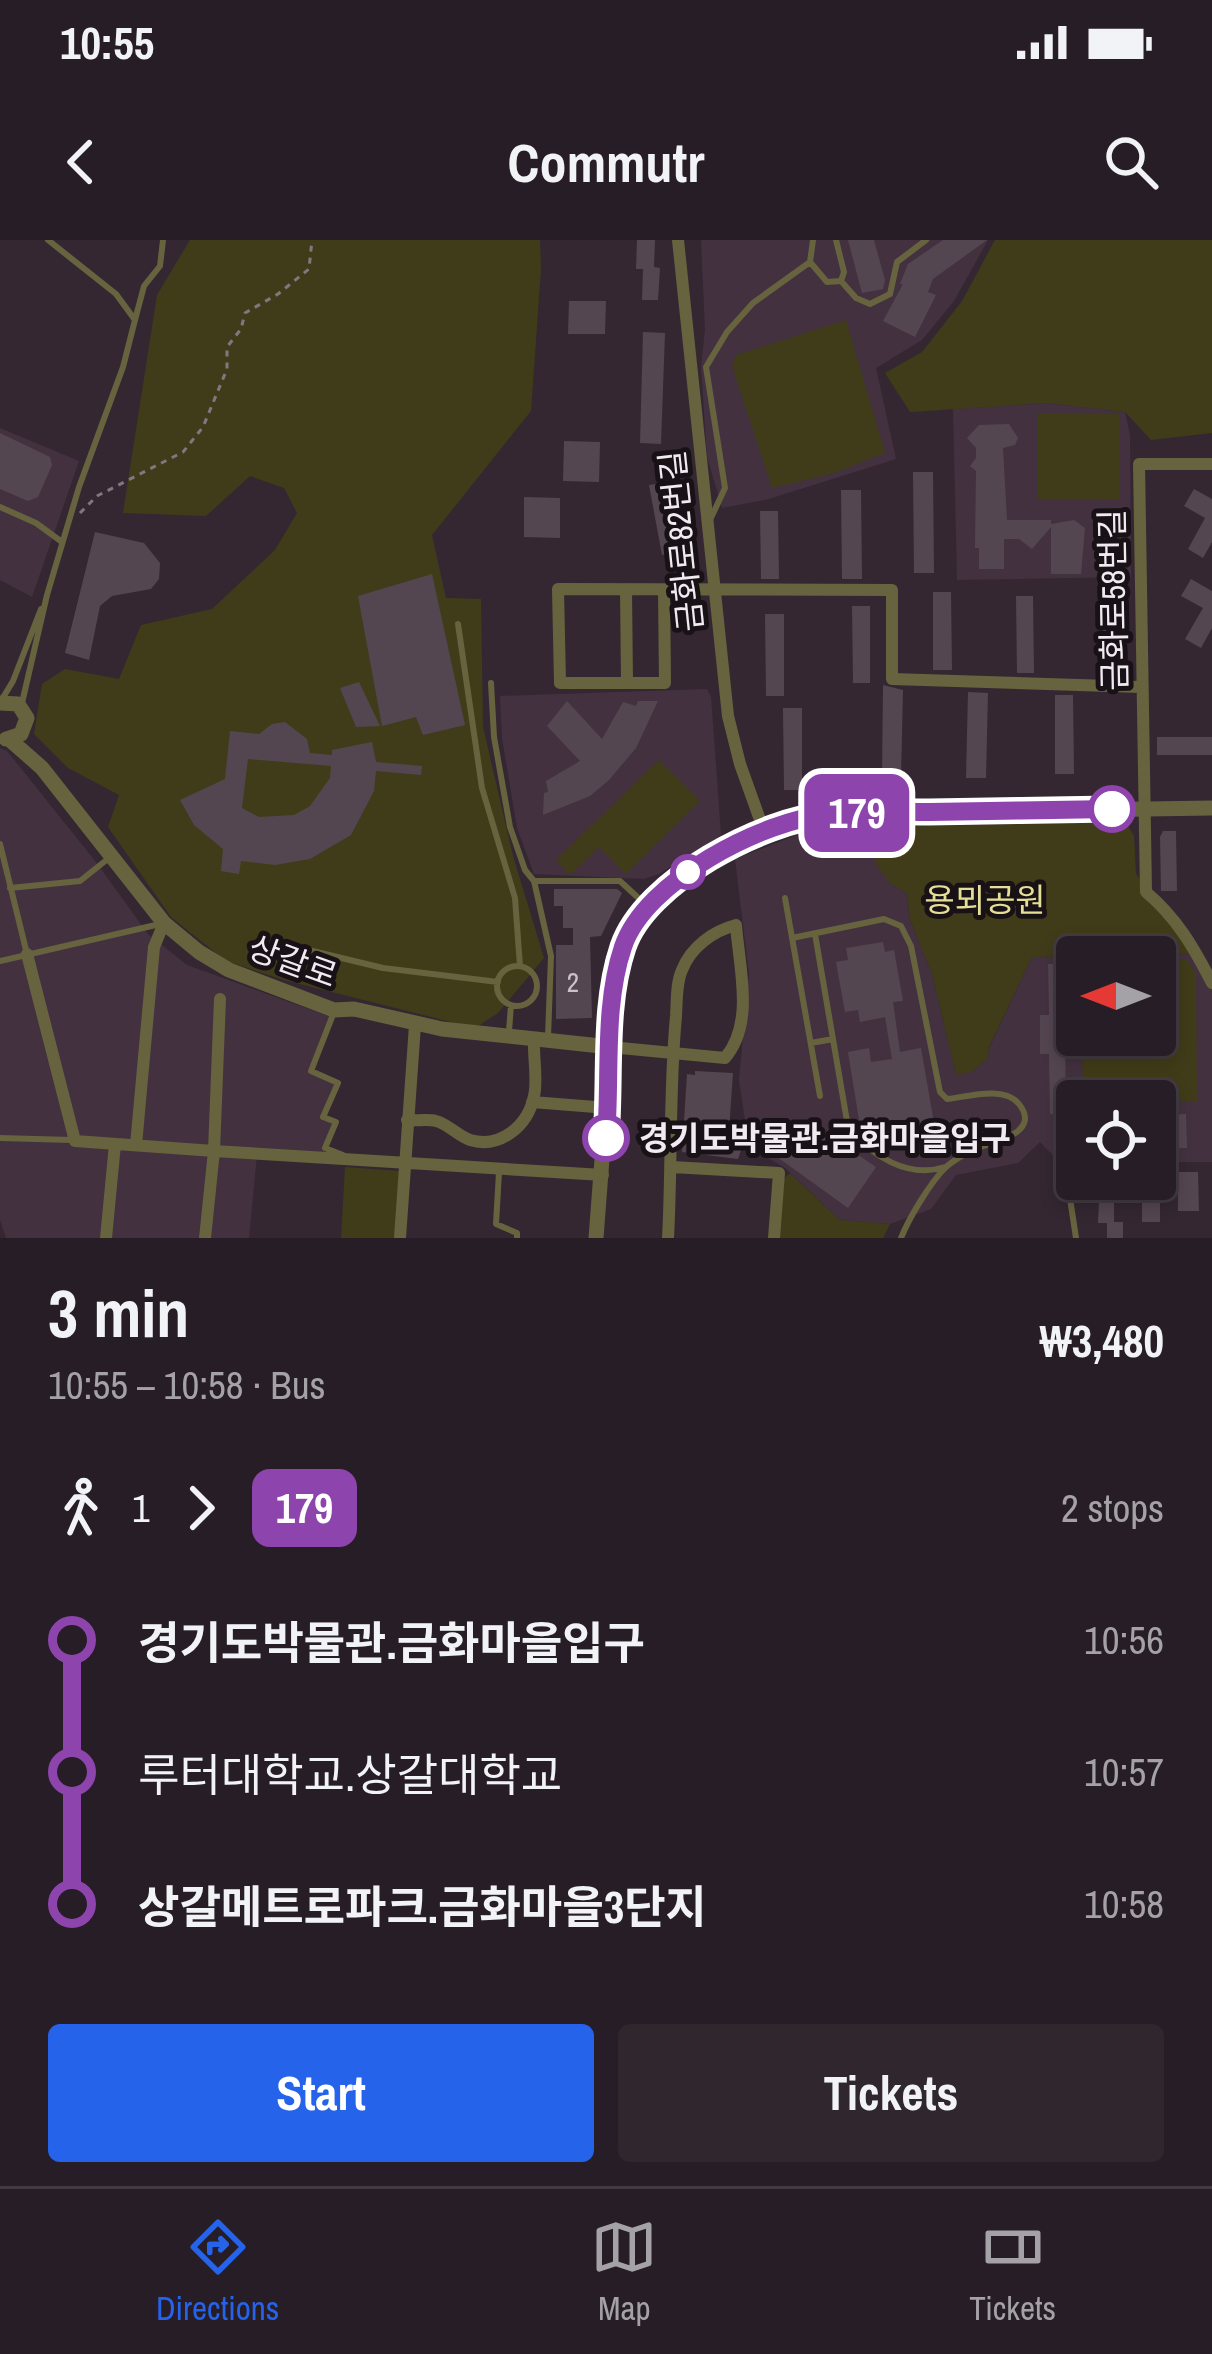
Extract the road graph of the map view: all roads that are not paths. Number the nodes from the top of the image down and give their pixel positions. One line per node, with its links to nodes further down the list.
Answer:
1 (48, 240): 9 (lane)
2 (163, 240): 9 (lane)
3 (678, 240): 12 (street, 금화로82번길)
4 (813, 240): 7 (lane)
5 (836, 240): 8 (lane)
6 (926, 240): 8 (lane)
7 (810, 262): 8 (lane); 12 (lane)
8 (841, 281)
9 (134, 320): 13 (lane)
10 (1212, 464): 21 (street, 금화로58번길)
11 (0, 507): 13 (lane)
12 (706, 529): 16 (street, 금화로82번길)
13 (62, 542): 17 (lane)
14 (626, 590): 15 (street); 20 (street); 20 (street)
15 (664, 590): 16 (street); 20 (street)
16 (712, 590): 21 (street); 29 (street, 금화로82번길)
17 (47, 595): 22 (lane); 23 (lane)
18 (458, 624): 42 (lane)
19 (490, 683): 32 (lane)
20 (626, 683)
21 (1142, 688): 27 (street, 금화로58번길)
22 (0, 702): 23 (street)
23 (22, 708): 24 (street, 상갈로)
24 (26, 727): 25 (street); 26 (street, 상갈로)
25 (4, 738): 26 (street, 상갈로)
26 (42, 768): 31 (street, 상갈로)
27 (1142, 808): 28 (street); 29 (street); 44 (street, 금화로58번길)
28 (1212, 808)
29 (764, 831): 35 (street)
30 (0, 844): 33 (lane)
31 (110, 858): 33 (lane); 36 (street, 상갈로)
32 (534, 881): 35 (lane); 51 (lane)
33 (10, 888): 40 (lane)
34 (785, 898): 38 (lane)
35 (647, 905): 53 (street)
36 (164, 922): 40 (lane); 47 (street, 상갈로); 62 (street)
37 (814, 934): 38 (lane); 50 (lane); 66 (lane)
38 (792, 938): 52 (lane)
39 (300, 948): 43 (lane)
40 (27, 954): 41 (lane); 60 (street)
41 (0, 961)
42 (520, 966): 43 (lane); 46 (lane)
43 (498, 982): 46 (lane)
44 (1212, 983)
45 (220, 999): 63 (street)
46 (511, 1005): 49 (lane)
47 (334, 1010): 48 (street, 상갈로); 64 (lane)
48 (415, 1025): 49 (street, 상갈로); 58 (street)
49 (508, 1036): 51 (street, 상갈로)
50 (833, 1039): 52 (lane); 66 (lane)
51 (541, 1040): 53 (street, 상갈로); 56 (street)
52 (811, 1042): 55 (lane)
53 (610, 1047): 54 (street); 57 (street)
54 (673, 1054): 54 (street); 68 (street)
55 (820, 1096)
56 (532, 1102): 57 (street); 58 (street)
57 (608, 1108): 69 (street)
58 (407, 1120): 65 (street)
59 (0, 1138): 60 (lane)
60 (75, 1141): 61 (street)
61 (115, 1144): 62 (street); 71 (street)
62 (136, 1145): 63 (street)
63 (214, 1151): 64 (street); 72 (street)
64 (352, 1159): 65 (street)
65 (405, 1162): 67 (street); 73 (street)
66 (946, 1166): 78 (lane)
67 (499, 1167): 69 (street); 74 (lane)
68 (672, 1167): 76 (street); 77 (street)
69 (603, 1175): 75 (street)
70 (1070, 1200): 79 (lane)
71 (106, 1238)
72 (205, 1238)
73 (400, 1238)
74 (518, 1238)
75 (596, 1238)
76 (668, 1238)
77 (775, 1238)
78 (901, 1238)
79 (1076, 1238)

